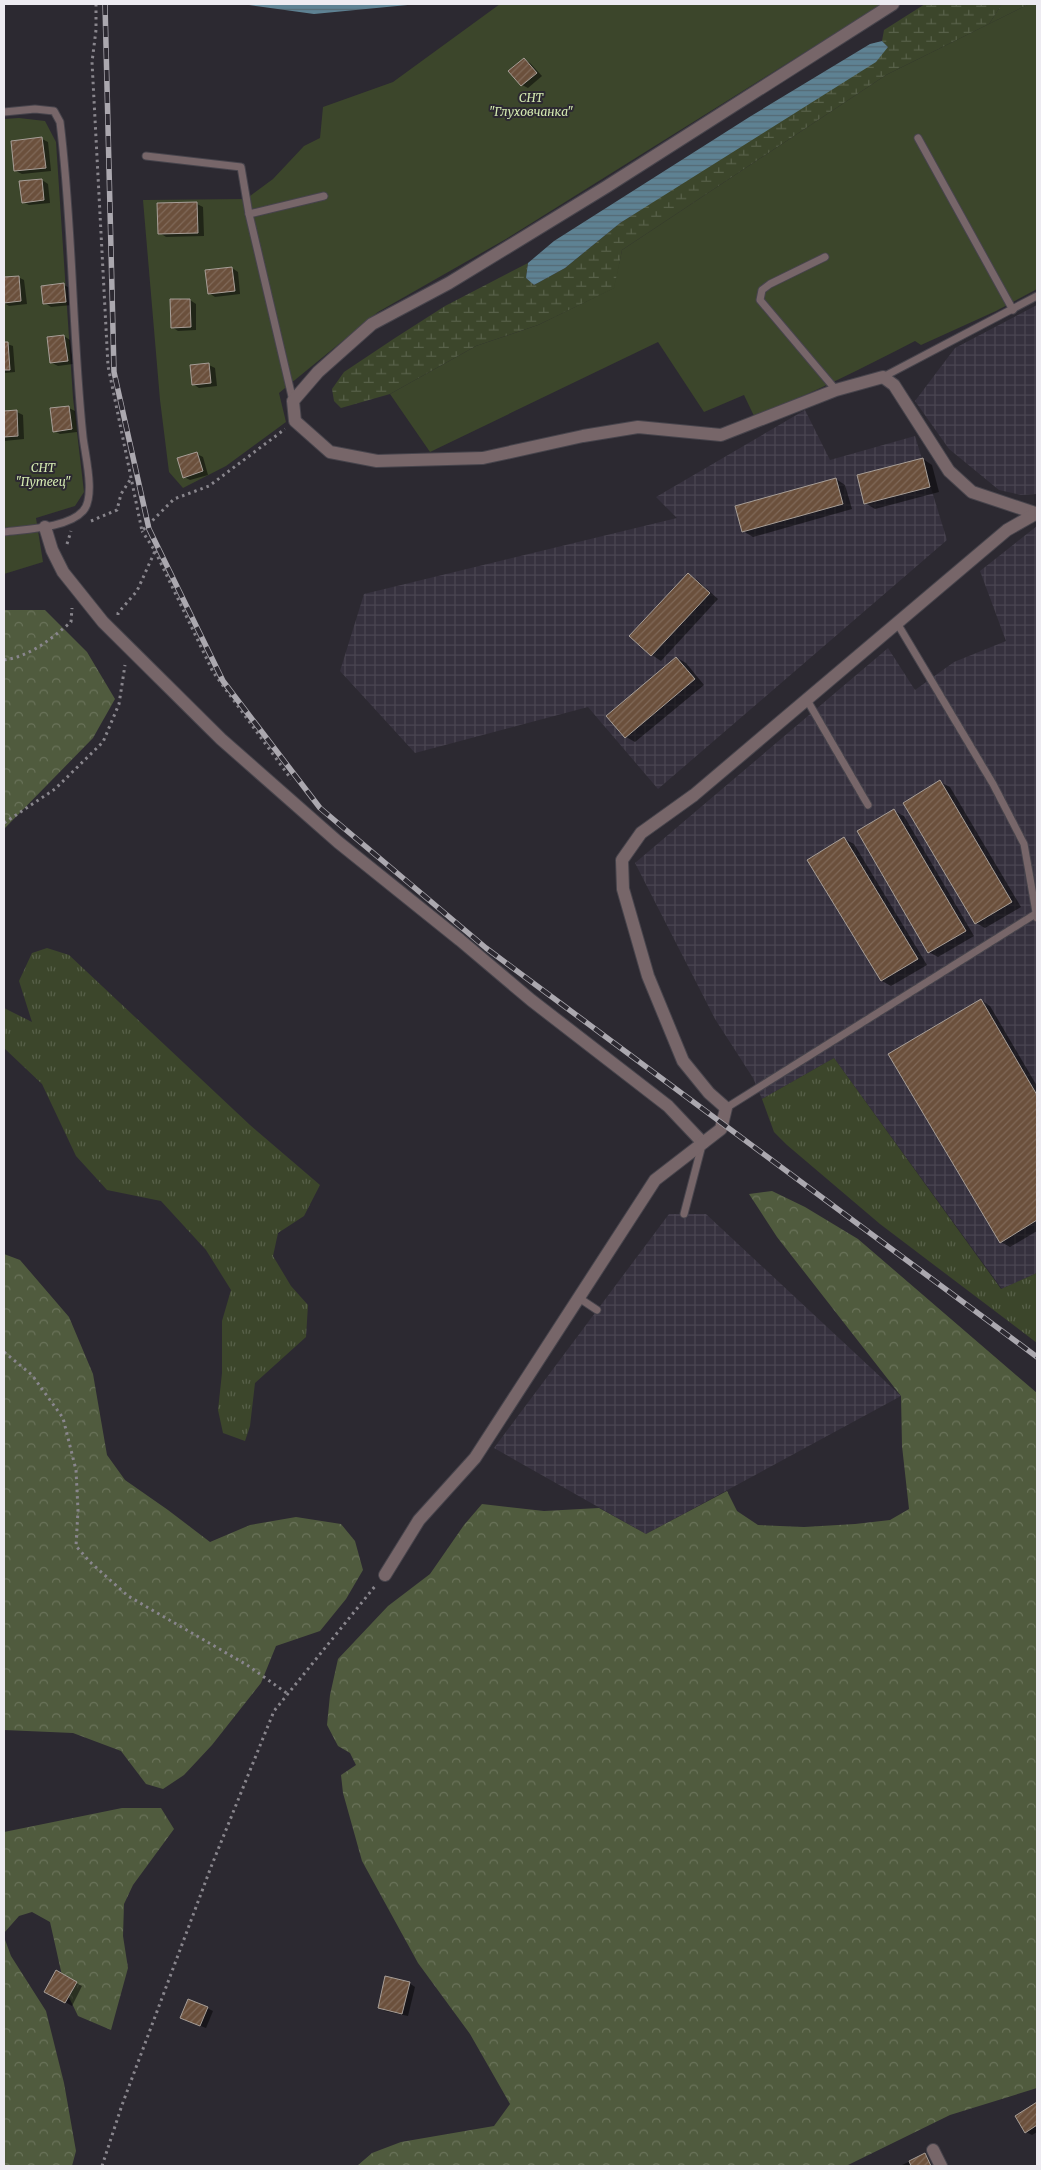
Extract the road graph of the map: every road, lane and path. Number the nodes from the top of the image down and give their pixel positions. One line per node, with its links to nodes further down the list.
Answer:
1 (96, 4): 15 (path)
2 (893, 4): 13 (street)
3 (4, 112): 18 (lane)
4 (918, 138): 10 (lane)
5 (146, 156): 7 (lane)
6 (324, 196): 7 (lane)
7 (249, 214): 13 (lane)
8 (825, 258): 12 (lane)
9 (1037, 296): 10 (lane)
10 (1013, 310): 11 (lane)
11 (883, 377): 12 (street); 16 (street)
12 (836, 390): 14 (street)
13 (293, 401): 14 (street)
14 (295, 421): 20 (path)
15 (131, 480): 17 (path); 20 (path)
16 (1036, 513): 25 (street)
17 (88, 522)
18 (45, 527): 21 (lane); 24 (street)
19 (72, 528): 23 (path)
20 (142, 530): 22 (path)
21 (4, 532)
22 (155, 552): 26 (path); 29 (path)
23 (68, 553)
24 (72, 583): 26 (street); 27 (path)
25 (897, 624): 28 (street); 32 (lane)
26 (124, 644): 31 (path); 35 (street)
27 (4, 660)
28 (807, 700): 30 (lane); 34 (street)
29 (292, 780)
30 (868, 805)
31 (4, 822)
32 (1037, 913): 33 (lane); 34 (lane)
33 (1037, 918)
34 (726, 1108): 35 (street)
35 (703, 1143): 36 (lane); 37 (street)
36 (684, 1214)
37 (579, 1298): 38 (lane); 40 (street)
38 (597, 1310)
39 (4, 1352): 41 (path)
40 (385, 1575): 41 (path)
41 (288, 1694): 43 (path)
42 (933, 2150): 44 (street)
43 (102, 2166)
44 (941, 2166)

